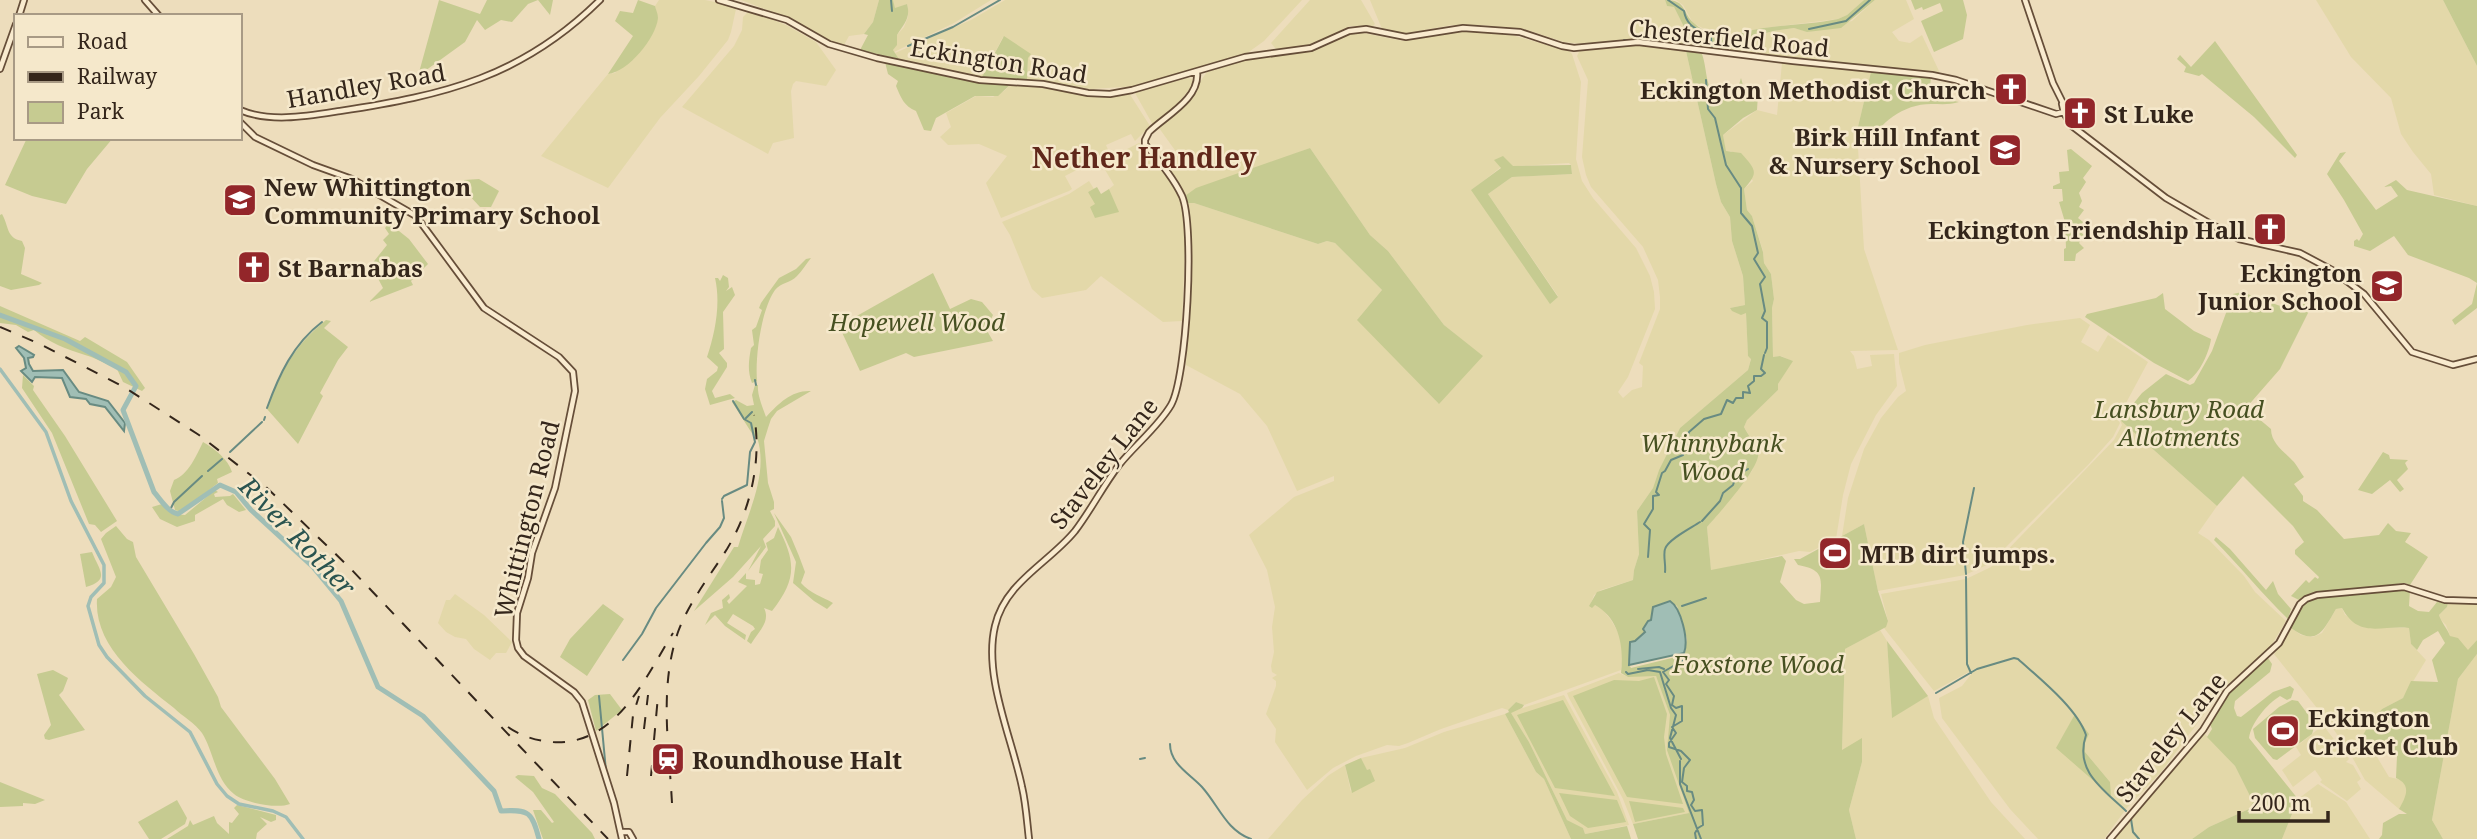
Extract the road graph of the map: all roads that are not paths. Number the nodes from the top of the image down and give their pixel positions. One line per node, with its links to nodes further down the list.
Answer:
1 (145, 0): 5 (main road)
2 (600, 0): 10 (main road, Handley Road)
3 (719, 0): 8 (main road, Eckington Road)
4 (2025, 0): 9 (main road)
5 (157, 14)
6 (14, 30): 7 (main road)
7 (0, 69)
8 (1197, 72): 9 (main road, Chesterfield Road); 17 (main road, Staveley Lane)
9 (2064, 109): 12 (main road)
10 (242, 111)
11 (242, 124): 14 (main road, Whittington Road)
12 (2477, 359)
13 (2477, 601): 18 (main road, Staveley Lane)
14 (621, 832): 15 (main road); 16 (main road)
15 (622, 839)
16 (633, 839)
17 (1030, 839)
18 (2110, 839)

